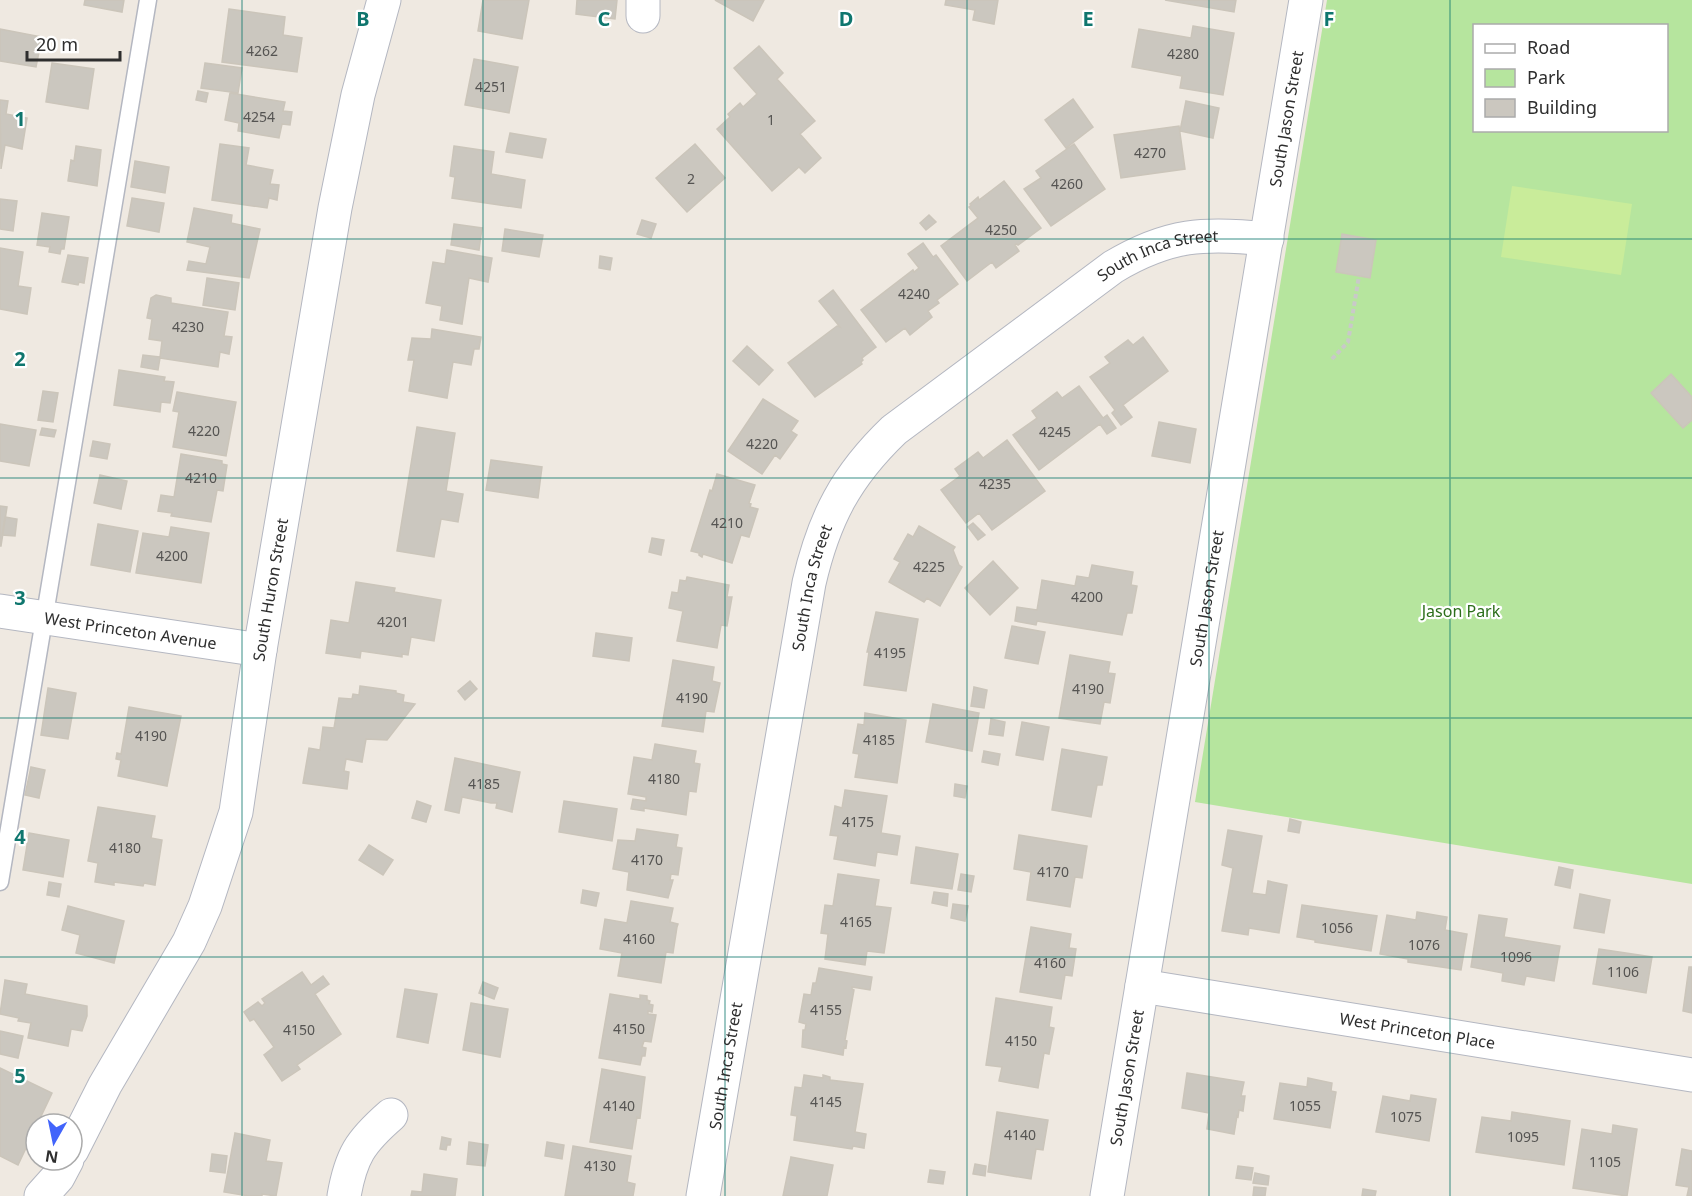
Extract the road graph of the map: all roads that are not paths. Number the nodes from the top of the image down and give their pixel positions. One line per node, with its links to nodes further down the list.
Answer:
1 (148, 0): 6 (lane)
2 (384, 0): 7 (street, South Huron Street)
3 (1306, 0): 4 (street, South Jason Street)
4 (1268, 239): 9 (street, South Jason Street); 16 (street, South Inca Street)
5 (0, 611): 6 (street, West Princeton Avenue)
6 (43, 617): 7 (street, West Princeton Avenue); 8 (lane)
7 (260, 650): 12 (street, South Huron Street)
8 (0, 882)
9 (1142, 986): 10 (street, West Princeton Place); 17 (street, South Jason Street)
10 (1692, 1075)
11 (391, 1115): 15 (street)
12 (84, 1126)
13 (61, 1172): 14 (street)
14 (41, 1196)
15 (344, 1196)
16 (703, 1196)
17 (1107, 1196)

